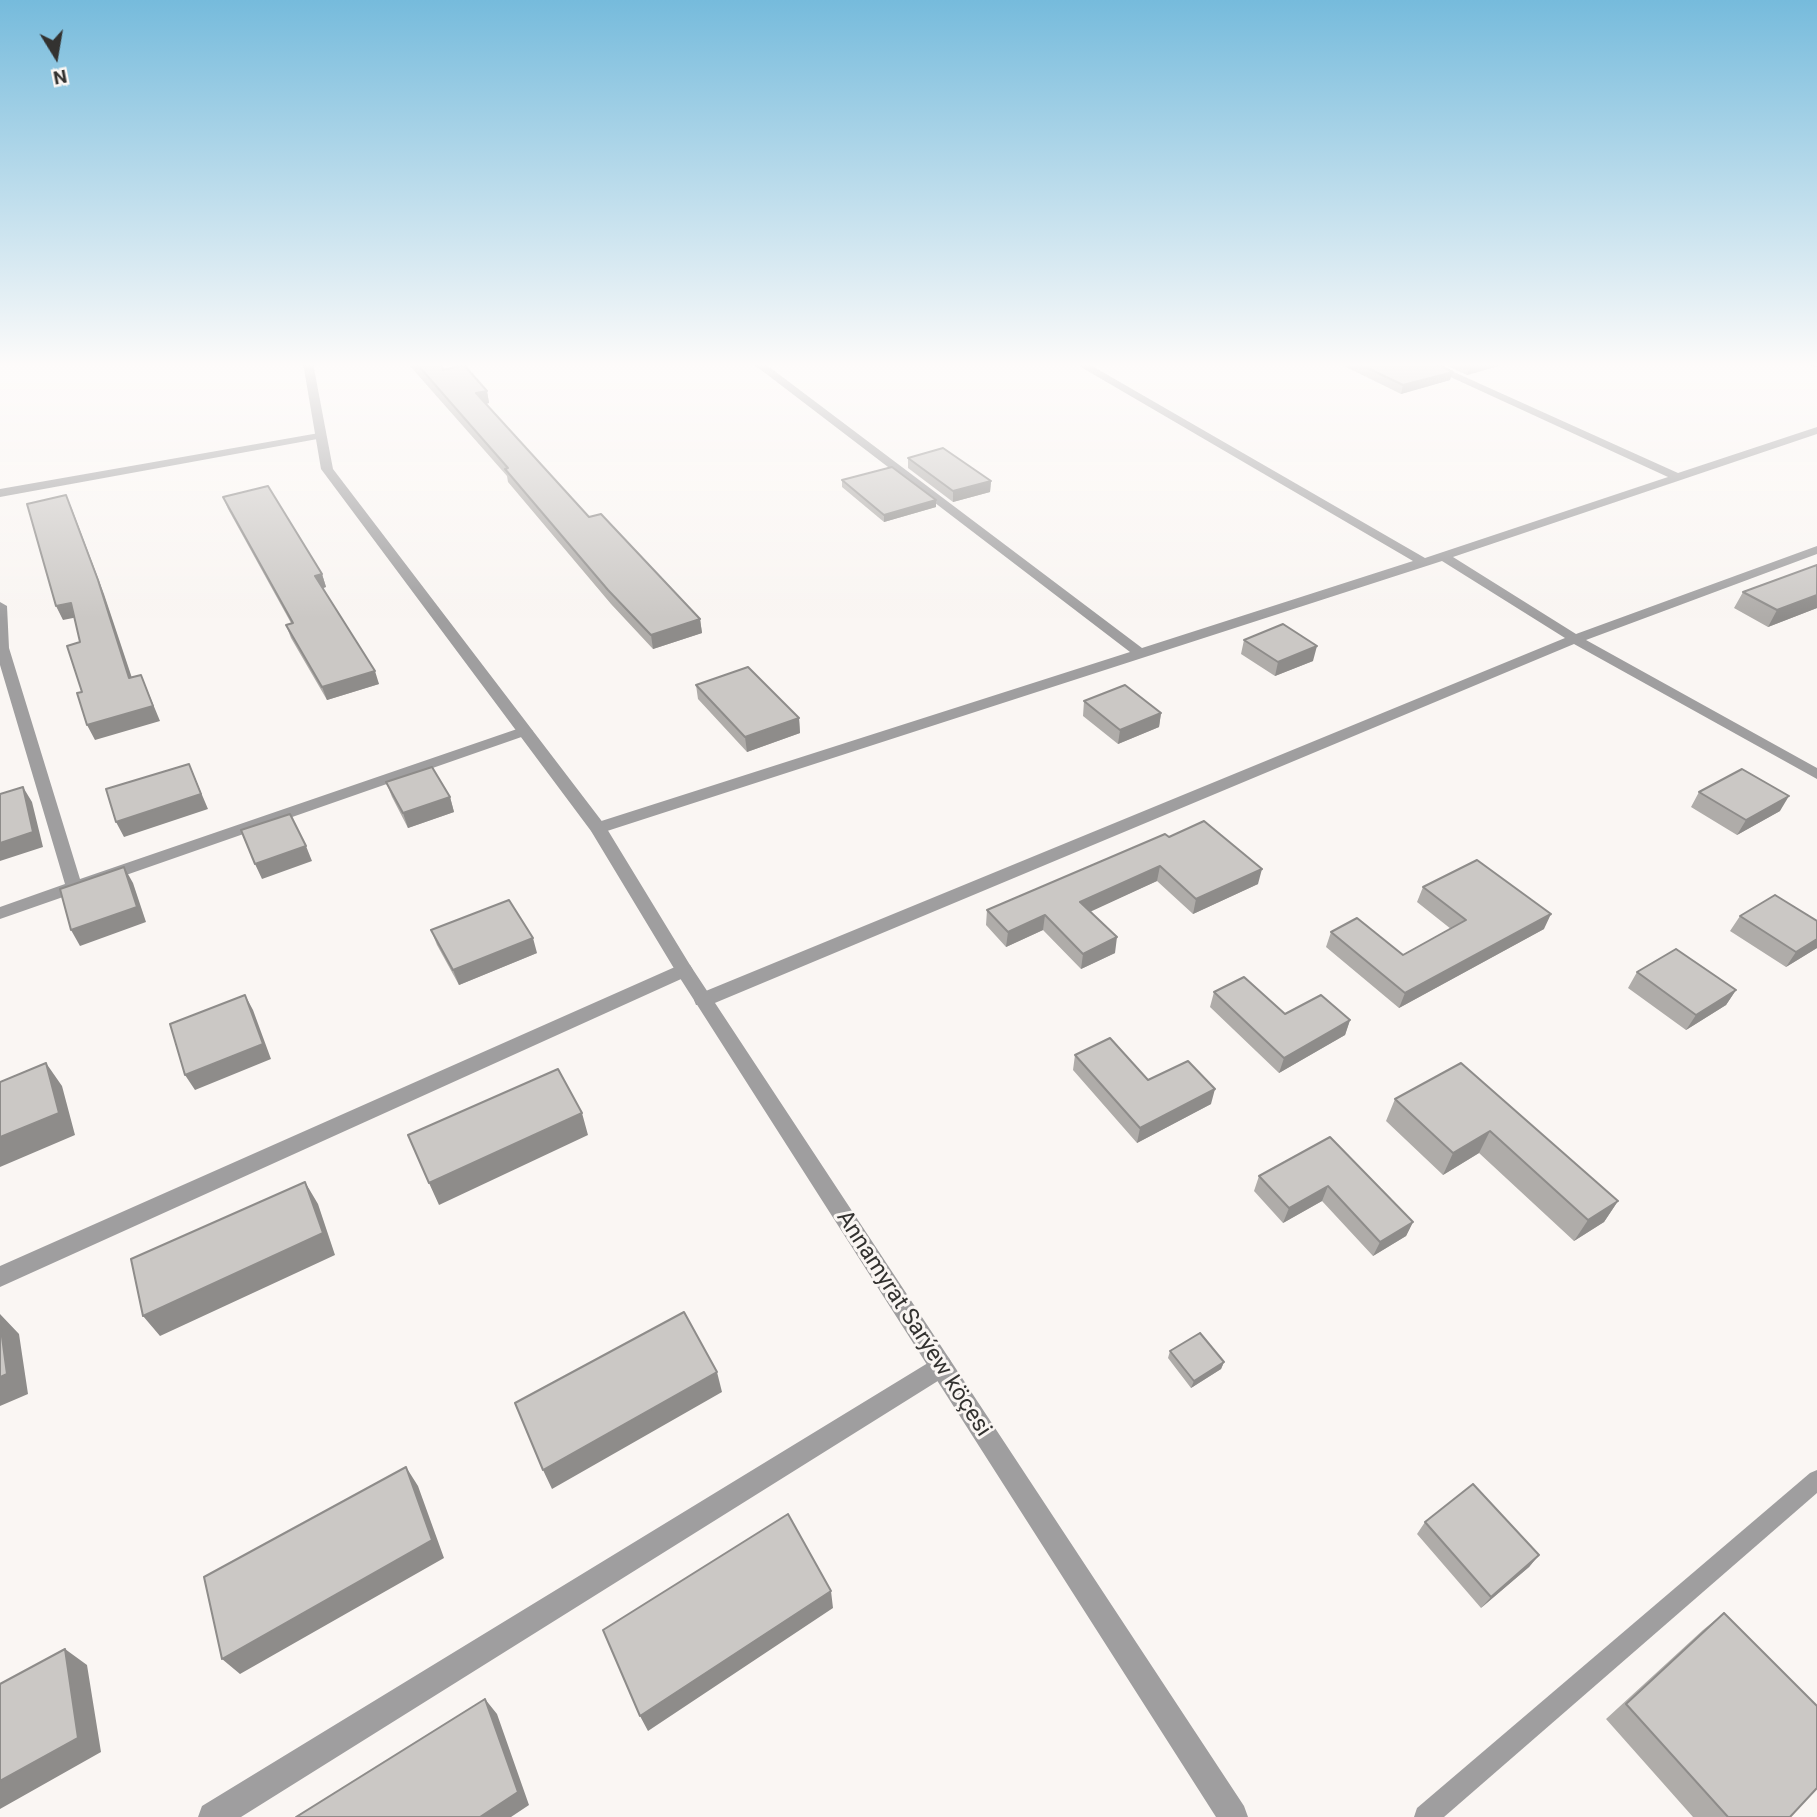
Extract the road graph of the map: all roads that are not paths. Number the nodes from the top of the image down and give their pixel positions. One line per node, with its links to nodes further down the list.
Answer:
1 (253, 448): 8 (street)
2 (322, 448): 16 (street, Annamyrat Sarýew köçesi)
3 (871, 448): 15 (street)
4 (1226, 448): 11 (street)
5 (1613, 448): 7 (street)
6 (1764, 448): 7 (street)
7 (1678, 477): 10 (street)
8 (0, 493)
9 (1817, 551): 13 (street)
10 (1443, 556): 11 (street); 13 (street)
11 (1423, 562): 15 (street)
12 (0, 606): 14 (street)
13 (1575, 639): 17 (street); 22 (street)
14 (1, 648): 19 (street)
15 (1140, 653): 18 (street)
16 (525, 731): 18 (street, Annamyrat Sarýew köçesi); 19 (street)
17 (1817, 774)
18 (598, 828): 21 (street, Annamyrat Sarýew köçesi)
19 (74, 887): 20 (street)
20 (0, 913)
21 (684, 970): 22 (street, Annamyrat Sarýew köçesi); 23 (street)
22 (703, 1000): 24 (street, Annamyrat Sarýew köçesi)
23 (0, 1277)
24 (941, 1366): 26 (street); 27 (street, Annamyrat Sarýew köçesi)
25 (1817, 1480): 28 (lane)
26 (213, 1817)
27 (1233, 1817)
28 (1426, 1817)

